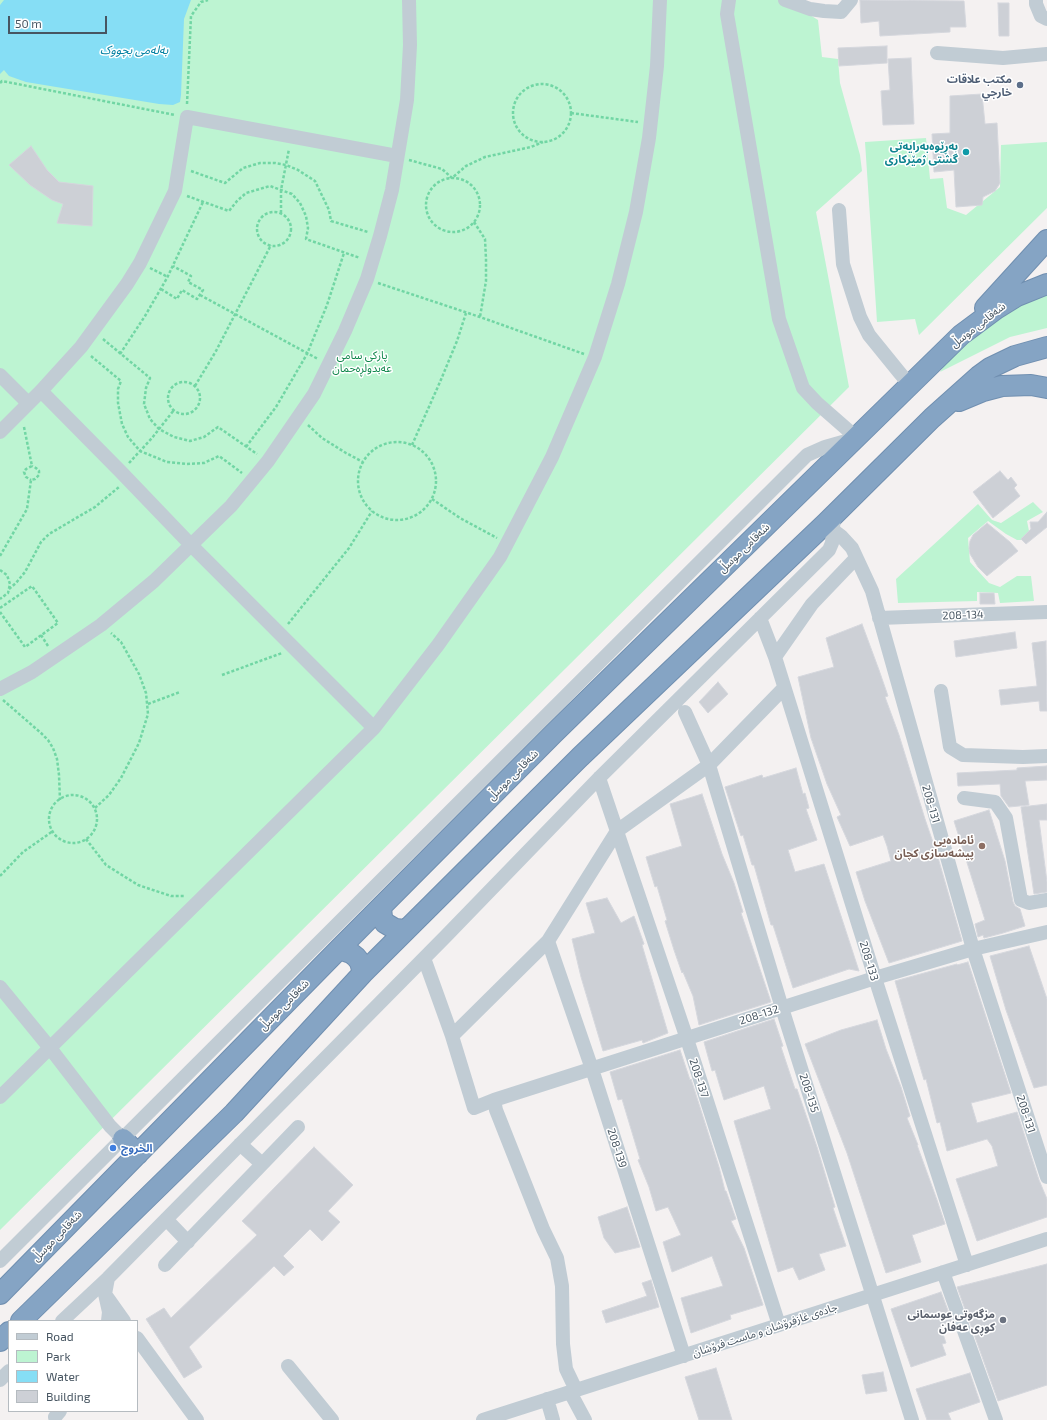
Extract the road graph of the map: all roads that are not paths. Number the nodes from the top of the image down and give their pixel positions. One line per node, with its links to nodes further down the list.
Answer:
1 (409, 0): 11 (street)
2 (660, 0): 36 (street)
3 (729, 0): 24 (street)
4 (785, 0): 7 (street)
5 (851, 0): 7 (street)
6 (1036, 0): 8 (street)
7 (826, 6)
8 (1047, 19)
9 (937, 53): 10 (street)
10 (1047, 54)
11 (397, 156): 20 (street); 26 (street)
12 (839, 210): 18 (street)
13 (1047, 240): 15 (highway)
14 (1047, 284): 15 (highway, شەقامی موسڵ)
15 (961, 335): 18 (highway, شەقامی موسڵ)
16 (1047, 347): 22 (highway)
17 (0, 375): 21 (street)
18 (910, 384): 24 (highway, شەقامی موسڵ)
19 (1047, 388): 22 (highway)
20 (41, 391): 21 (street); 26 (street)
21 (28, 403): 23 (street)
22 (932, 418): 25 (highway)
23 (0, 432)
24 (857, 438): 43 (highway, شەقامی موسڵ); 61 (street)
25 (834, 522): 27 (street, 208-131); 29 (street); 44 (highway)
26 (191, 545): 33 (street); 36 (street)
27 (856, 558): 30 (street, 208-131); 31 (street)
28 (1047, 612): 30 (street, 208-134)
29 (760, 618): 31 (street, 208-133); 39 (street)
30 (878, 618): 48 (street, 208-131)
31 (775, 657): 32 (street, 208-133)
32 (784, 688): 38 (street); 51 (street, 208-133)
33 (0, 689)
34 (942, 691): 37 (street)
35 (684, 712): 38 (street, 208-135)
36 (374, 728): 56 (street)
37 (1047, 756)
38 (710, 765): 41 (street); 53 (street, 208-135)
39 (599, 778): 41 (street, 208-137); 49 (street)
40 (964, 798): 42 (street)
41 (617, 831): 46 (street); 55 (street, 208-137)
42 (1047, 900)
43 (381, 907): 44 (highway); 47 (highway, شەقامی موسڵ)
44 (406, 930): 50 (highway)
45 (1047, 932): 48 (street, 208-132)
46 (548, 941): 54 (street); 57 (street, 208-139)
47 (339, 949): 50 (highway); 63 (highway, شەقامی موسڵ)
48 (973, 949): 51 (street, 208-132); 65 (street, 208-131)
49 (424, 958): 54 (street); 62 (street)
50 (363, 974): 77 (highway)
51 (875, 978): 53 (street, 208-132); 71 (street, 208-133)
52 (0, 987): 56 (street)
53 (782, 1008): 55 (street, 208-132); 76 (street, 208-135)
54 (452, 1036): 59 (street, 208-132)
55 (686, 1039): 57 (street, 208-132); 81 (street, 208-137)
56 (50, 1048): 58 (street); 61 (street)
57 (592, 1069): 59 (street, 208-132); 85 (street, 208-139)
58 (0, 1097)
59 (494, 1100): 89 (street)
60 (298, 1126): 64 (street)
61 (123, 1139): 63 (highway); 69 (street)
62 (240, 1144): 64 (street); 66 (street)
63 (138, 1154): 74 (highway, شەقامی موسڵ)
64 (262, 1164): 68 (street)
65 (1047, 1177)
66 (166, 1220): 68 (street); 73 (street)
67 (1047, 1239): 71 (street, جاده‌ی غازفرۆشان و ماست فرۆشان)
68 (188, 1242): 70 (street)
69 (0, 1261)
70 (165, 1265)
71 (967, 1265): 72 (street, جاده‌ی غازفرۆشان و ماست فرۆشان)
72 (943, 1272): 76 (street, جاده‌ی غازفرۆشان و ماست فرۆشان); 97 (street)
73 (108, 1278): 75 (street); 78 (street)
74 (0, 1294)
75 (105, 1294): 79 (street); 80 (street)
76 (873, 1295): 81 (street, جاده‌ی غازفرۆشان و ماست فرۆشان); 96 (street, 208-135)
77 (22, 1320)
78 (63, 1320)
79 (108, 1320)
80 (123, 1320)
81 (779, 1325): 85 (street, جاده‌ی غازفرۆشان و ماست فرۆشان)
82 (8, 1333): 84 (highway)
83 (138, 1339): 91 (street)
84 (0, 1340)
85 (684, 1356): 89 (street, جاده‌ی غازفرۆشان و ماست فرۆشان)
86 (288, 1366): 92 (street)
87 (8, 1372): 88 (street)
88 (0, 1380)
89 (573, 1391): 90 (street, جاده‌ی غازفرۆشان و ماست فرۆشان); 95 (street)
90 (547, 1400): 93 (street, جاده‌ی غازفرۆشان و ماست فرۆشان); 94 (street)
91 (197, 1420)
92 (332, 1420)
93 (483, 1420)
94 (553, 1420)
95 (585, 1420)
96 (912, 1420)
97 (996, 1420)

